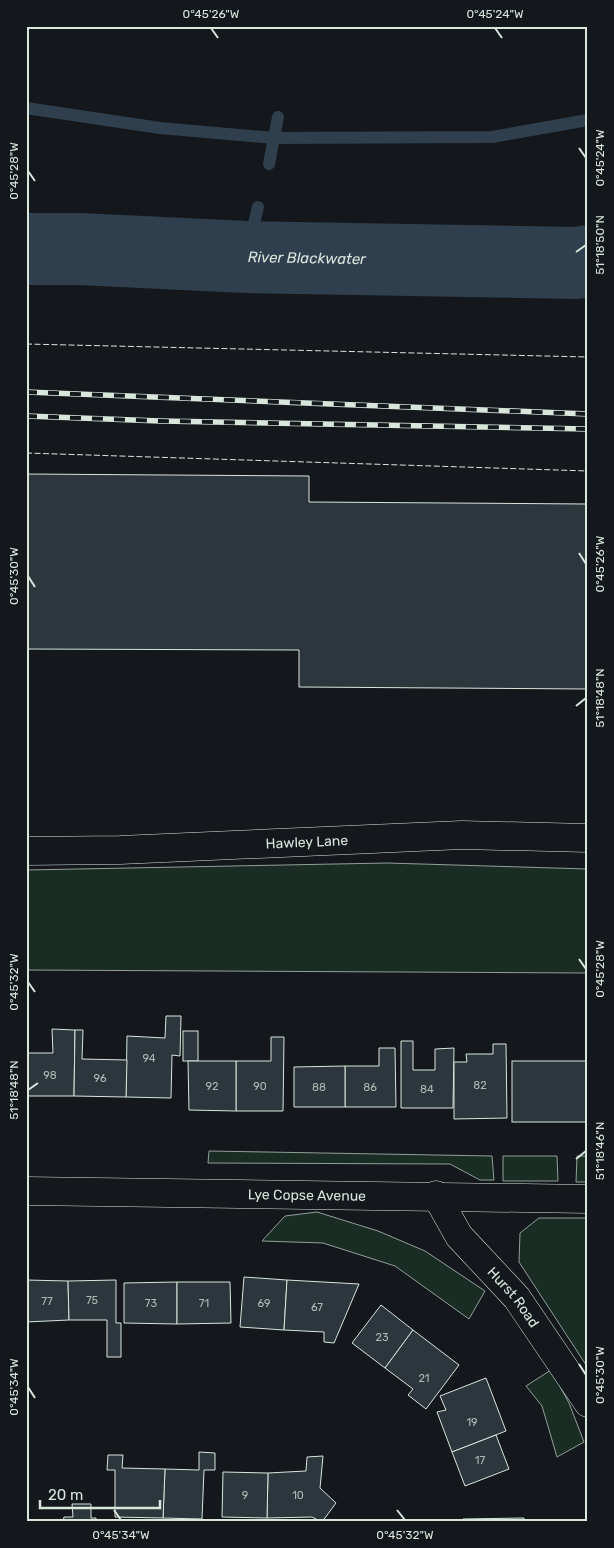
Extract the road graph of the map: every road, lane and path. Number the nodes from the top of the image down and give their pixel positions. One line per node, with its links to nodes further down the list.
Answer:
1 (588, 838): 2 (street, Hawley Lane)
2 (26, 852)
3 (26, 1191): 4 (street, Lye Copse Avenue)
4 (436, 1195): 5 (street, Lye Copse Avenue); 6 (street, Hurst Road)
5 (588, 1199)
6 (588, 1403)

